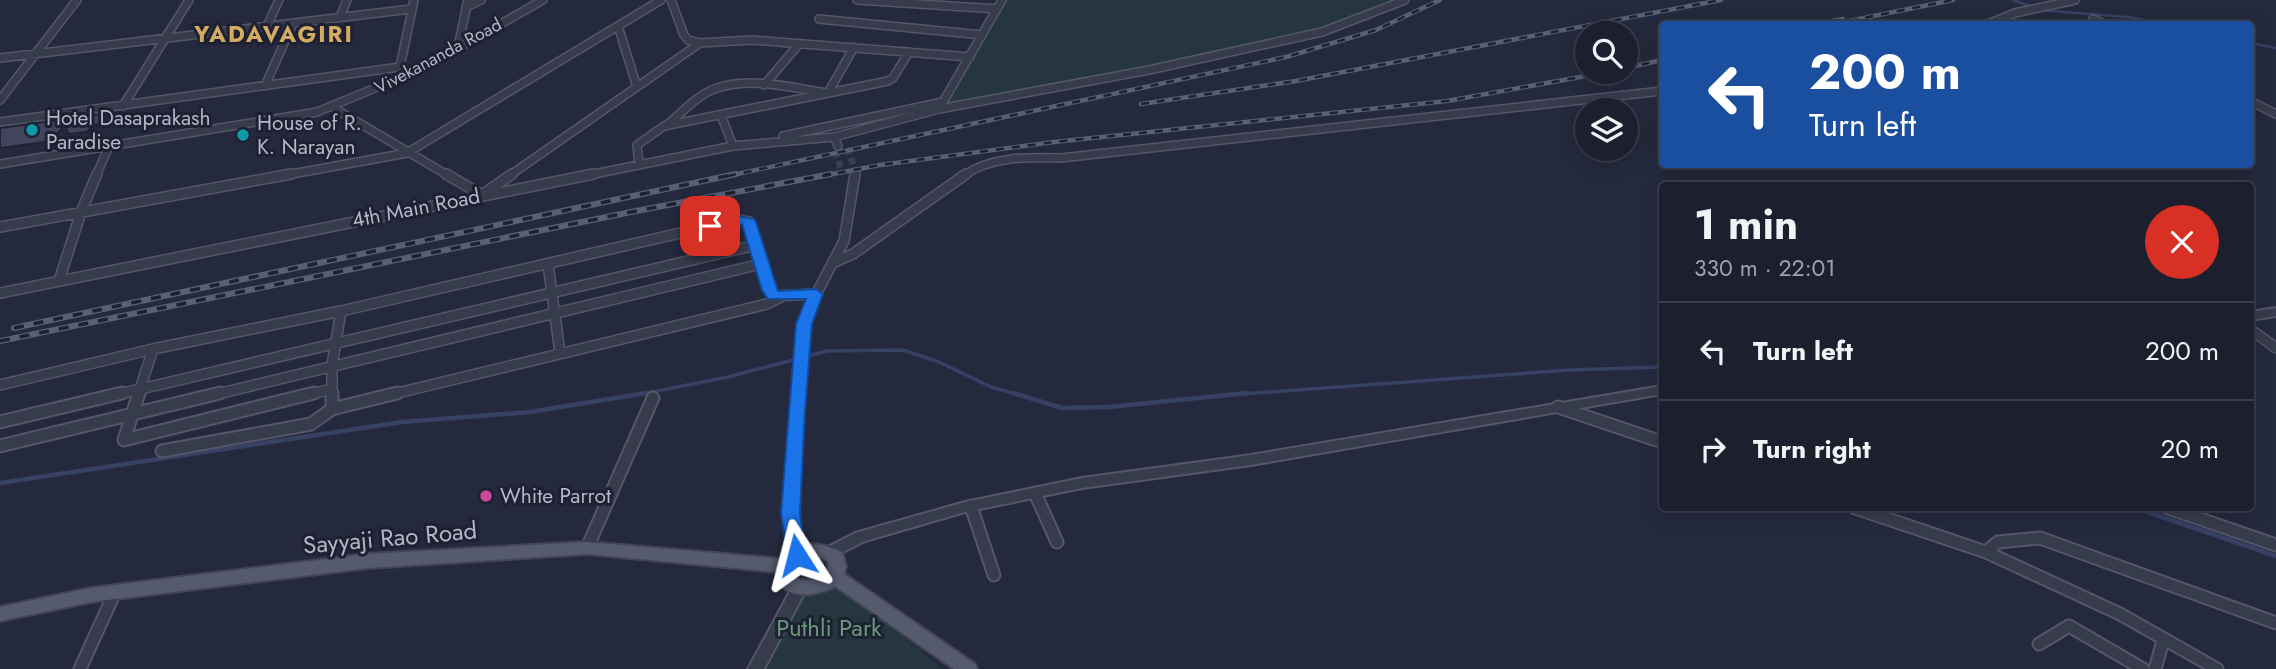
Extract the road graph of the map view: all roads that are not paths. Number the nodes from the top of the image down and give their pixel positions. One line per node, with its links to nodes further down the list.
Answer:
1 (77, 0): 31 (street)
2 (189, 0): 25 (street)
3 (279, 0): 22 (street)
4 (347, 0): 16 (street)
5 (481, 0): 14 (street)
6 (543, 0): 28 (street, Vivekananda Road)
7 (661, 0): 23 (street)
8 (671, 0): 26 (street)
9 (857, 0): 15 (street)
10 (1002, 0): 15 (street)
11 (1405, 0): 43 (street)
12 (2075, 0): 19 (street)
13 (413, 4): 16 (street); 34 (street)
14 (467, 4): 28 (street)
15 (997, 9): 24 (street)
16 (340, 17): 21 (street)
17 (819, 19): 24 (street)
18 (2093, 19): 20 (street)
19 (1996, 21)
20 (2097, 21)
21 (293, 23): 22 (street); 37 (street)
22 (267, 26): 25 (street)
23 (618, 26): 38 (street); 54 (street)
24 (982, 35): 32 (street)
25 (165, 38): 31 (street); 44 (street)
26 (700, 43): 27 (street); 38 (street)
27 (799, 44): 29 (street); 36 (street)
28 (458, 47): 35 (street, Vivekananda Road)
29 (855, 47): 30 (street); 40 (street)
30 (909, 52): 32 (street); 40 (street)
31 (34, 54): 33 (street); 41 (street)
32 (970, 57): 43 (street)
33 (0, 58)
34 (400, 67): 35 (street); 37 (street)
35 (406, 76): 45 (street, Vivekananda Road)
36 (764, 85): 40 (street); 49 (street)
37 (265, 86): 44 (street)
38 (637, 87): 58 (street)
39 (1659, 91): 62 (street)
40 (828, 93): 47 (street)
41 (0, 100)
42 (2254, 103): 46 (street)
43 (941, 105): 50 (street, 4th Main Road); 52 (street)
44 (123, 106): 48 (street)
45 (332, 107): 51 (street, Vivekananda Road); 54 (street)
46 (2276, 114)
47 (721, 115): 49 (street); 52 (street)
48 (0, 122)
49 (664, 126): 56 (street)
50 (834, 137): 52 (street, 4th Main Road); 53 (street)
51 (109, 146): 55 (street, Vivekananda Road); 59 (street)
52 (733, 146): 56 (street, 4th Main Road)
53 (840, 148)
54 (407, 153): 58 (street); 59 (street)
55 (0, 164)
56 (639, 165): 58 (street, 4th Main Road)
57 (850, 175): 62 (street)
58 (482, 195): 65 (street, 4th Main Road)
59 (81, 212): 60 (street); 65 (street)
60 (0, 227)
61 (755, 245): 63 (street); 64 (street); 68 (street)
62 (835, 262): 67 (street)
63 (548, 264): 68 (street); 70 (street)
64 (761, 264): 69 (street); 72 (street)
65 (58, 281): 66 (street, 4th Main Road)
66 (0, 293)
67 (816, 294): 69 (street); 103 (street)
68 (551, 295): 72 (street); 77 (street)
69 (781, 297): 80 (street)
70 (341, 311): 77 (street); 79 (street)
71 (2276, 312): 73 (street)
72 (554, 314): 80 (street); 81 (street)
73 (2254, 315)
74 (2276, 320): 75 (street)
75 (2254, 323)
76 (2254, 333): 78 (street)
77 (336, 342): 81 (street); 83 (street)
78 (2276, 348)
79 (153, 349): 82 (street); 83 (street)
80 (560, 353): 88 (street)
81 (332, 365): 84 (street); 89 (street)
82 (0, 385)
83 (140, 389): 89 (street); 90 (street)
84 (332, 389): 88 (street); 89 (street)
85 (1659, 390): 87 (street)
86 (653, 398): 100 (street)
87 (1559, 407): 91 (street); 94 (street)
88 (332, 409): 93 (street)
89 (133, 414): 92 (street)
90 (0, 422)
91 (1659, 441)
92 (0, 446)
93 (162, 451)
94 (1035, 493): 95 (street); 98 (street)
95 (971, 506): 101 (street); 104 (street)
96 (1863, 511): 102 (street)
97 (2177, 511): 99 (street)
98 (1057, 542)
99 (2276, 545)
100 (587, 548): 103 (main road, Sayyaji Rao Road); 107 (main road, Sayyaji Rao Road)
101 (831, 552): 103 (main road); 105 (main road)
102 (1986, 552): 109 (street); 110 (street)
103 (792, 560): 106 (main road)
104 (993, 575)
105 (834, 576): 106 (main road); 114 (main road)
106 (799, 588): 113 (street)
107 (115, 592): 108 (main road, Sayyaji Rao Road); 112 (street)
108 (0, 614)
109 (2276, 623)
110 (2163, 641): 116 (street); 117 (street)
111 (2039, 644): 115 (street)
112 (80, 669)
113 (756, 669)
114 (968, 669)
115 (2143, 669)
116 (2155, 669)
117 (2217, 669)

